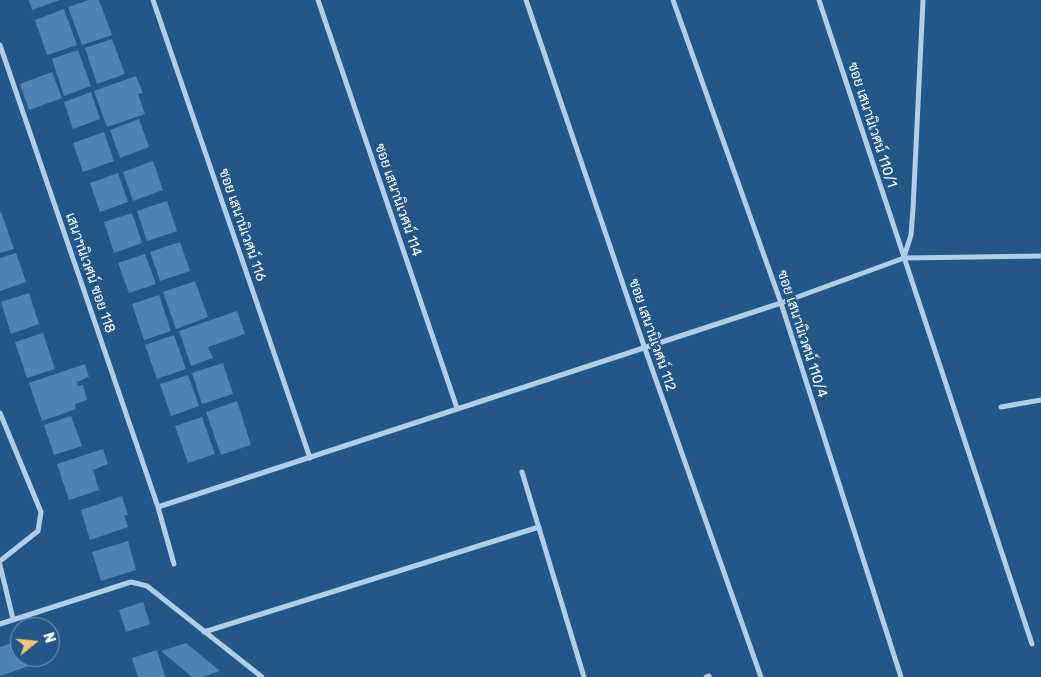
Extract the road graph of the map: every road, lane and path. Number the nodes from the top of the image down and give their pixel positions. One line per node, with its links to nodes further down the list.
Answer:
1 (154, 0): 16 (street, ซอย เสนานิเวศน์ 116)
2 (318, 0): 14 (street, ซอย เสนานิเวศน์ 114)
3 (526, 0): 11 (street, ซอย เสนานิเวศน์ 112)
4 (672, 0): 10 (street, ซอย เสนานิเวศน์ 110/4)
5 (819, 0): 9 (street, ซอย เสนานิเวศน์ 110/1)
6 (923, 0): 9 (street)
7 (0, 46): 18 (street, เสนาฯนิเวศน์ ซอย 118)
8 (1041, 256): 9 (street)
9 (904, 258): 10 (street); 26 (street, ซอย เสนานิเวศน์ 110/1)
10 (780, 303): 11 (street); 30 (street, ซอย เสนานิเวศน์ 110/4)
11 (644, 346): 14 (street); 29 (street, ซอย เสนานิเวศน์ 112)
12 (1041, 400): 13 (street)
13 (1001, 407)
14 (457, 408): 16 (street)
15 (0, 413): 20 (street)
16 (310, 458): 18 (street)
17 (522, 472): 19 (street)
18 (158, 507): 21 (street, เสนาฯนิเวศน์ ซอย 118)
19 (539, 527): 25 (street); 28 (street)
20 (0, 561)
21 (174, 564)
22 (0, 565): 23 (street)
23 (13, 617)
24 (19, 617): 25 (street)
25 (204, 632): 27 (street)
26 (1032, 644)
27 (262, 677)
28 (584, 677)
29 (761, 677)
30 (901, 677)

